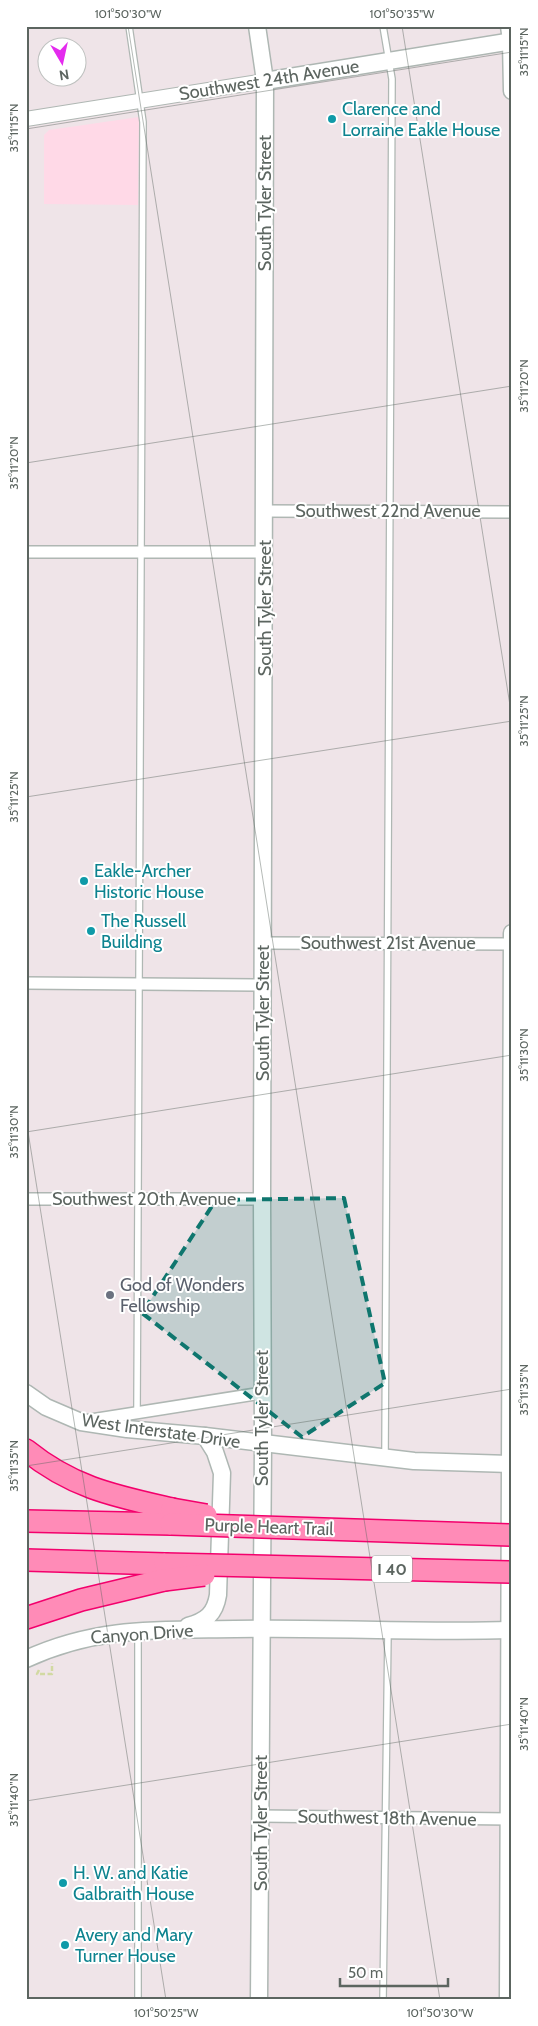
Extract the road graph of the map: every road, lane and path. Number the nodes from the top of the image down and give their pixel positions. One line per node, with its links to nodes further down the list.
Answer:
1 (129, 26): 9 (lane)
2 (257, 26): 7 (main road, South Tyler Street)
3 (383, 26): 6 (lane)
4 (509, 26): 5 (main road)
5 (511, 41): 6 (main road, Southwest 24th Avenue); 8 (main road)
6 (389, 61): 7 (main road, Southwest 24th Avenue); 12 (lane)
7 (266, 81): 9 (street, Southwest 24th Avenue); 11 (main road, South Tyler Street)
8 (512, 91)
9 (142, 101): 10 (street, Southwest 24th Avenue); 16 (lane)
10 (26, 119)
11 (265, 511): 12 (street, Southwest 22nd Avenue); 15 (main road, South Tyler Street)
12 (390, 512): 13 (street, Southwest 22nd Avenue); 19 (lane)
13 (512, 512)
14 (26, 552): 16 (street)
15 (264, 552): 16 (street); 18 (main road, South Tyler Street)
16 (140, 553): 22 (lane)
17 (512, 933): 20 (main road)
18 (264, 943): 19 (street, Southwest 21st Avenue); 23 (main road, South Tyler Street)
19 (388, 943): 20 (street, Southwest 21st Avenue); 34 (lane)
20 (512, 944): 35 (main road)
21 (26, 983): 22 (street)
22 (139, 984): 23 (street); 25 (lane)
23 (263, 984): 26 (main road, South Tyler Street)
24 (26, 1199): 25 (street, Southwest 20th Avenue)
25 (138, 1199): 26 (street, Southwest 20th Avenue); 29 (lane)
26 (262, 1199): 28 (main road, South Tyler Street)
27 (26, 1392): 30 (main road, West Interstate Drive)
28 (262, 1393): 29 (street); 32 (main road, South Tyler Street)
29 (137, 1412): 30 (street)
30 (80, 1422): 31 (main road, West Interstate Drive)
31 (205, 1436): 32 (main road, West Interstate Drive); 44 (main road)
32 (263, 1444): 34 (main road, West Interstate Drive); 43 (main road, South Tyler Street)
33 (26, 1450): 36 (highway)
34 (385, 1458): 35 (main road, West Interstate Drive)
35 (511, 1464): 47 (main road)
36 (172, 1517): 37 (highway); 38 (highway, Purple Heart Trail / I 40, bridge)
37 (26, 1522)
38 (512, 1535)
39 (26, 1560): 40 (highway)
40 (165, 1572): 41 (highway, I 40, bridge); 42 (highway)
41 (512, 1572)
42 (26, 1618)
43 (262, 1628): 44 (main road, Canyon Drive); 46 (main road); 50 (main road, South Tyler Street)
44 (174, 1629): 45 (main road, Canyon Drive)
45 (138, 1630): 49 (main road, Canyon Drive); 53 (lane)
46 (388, 1630): 47 (main road); 51 (lane)
47 (511, 1630): 52 (main road)
48 (52, 1661): 49 (path)
49 (30, 1664)
50 (262, 1816): 51 (street, Southwest 18th Avenue); 54 (main road, South Tyler Street)
51 (385, 1818): 52 (street, Southwest 18th Avenue); 55 (lane)
52 (510, 1819): 56 (main road)
53 (138, 2000)
54 (259, 2000)
55 (383, 2000)
56 (508, 2000)

